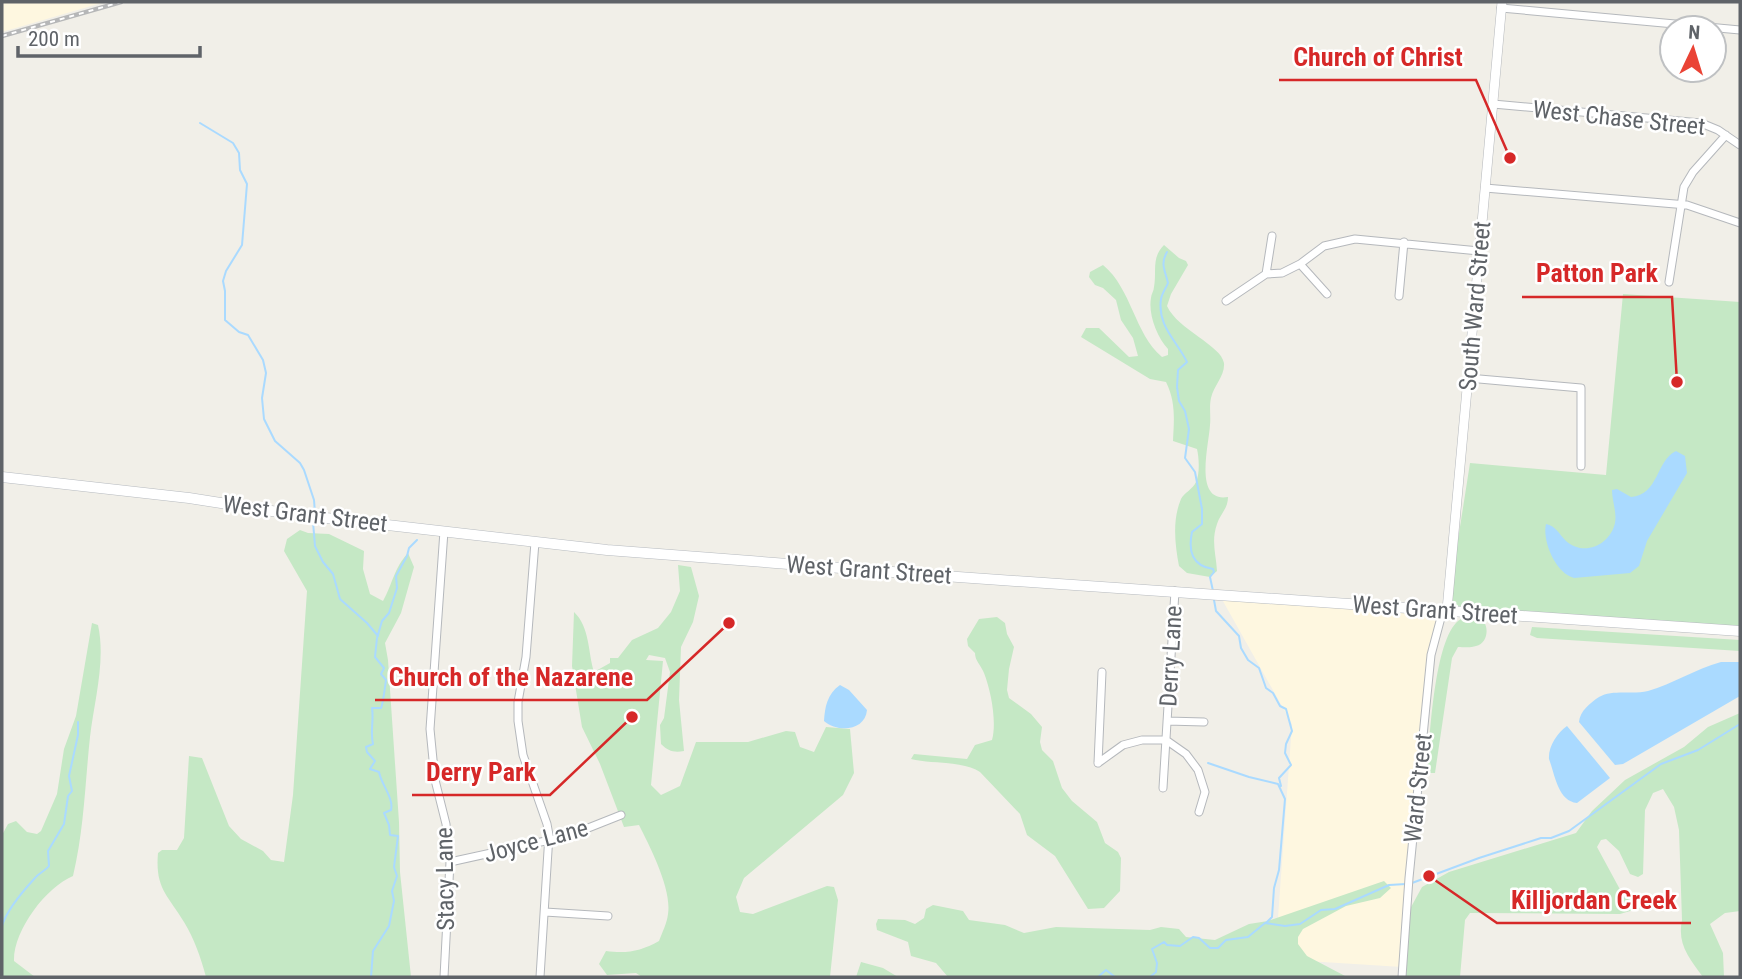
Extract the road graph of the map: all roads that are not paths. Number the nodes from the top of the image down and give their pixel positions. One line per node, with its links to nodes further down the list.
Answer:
1 (1502, 5): 2 (street); 3 (street, South Ward Street)
2 (1740, 30)
3 (1493, 104): 4 (street, West Chase Street); 6 (street, South Ward Street)
4 (1726, 135): 5 (street, West Chase Street); 7 (street)
5 (1740, 145)
6 (1485, 188): 7 (street); 11 (street, South Ward Street)
7 (1680, 204): 8 (street); 14 (street)
8 (1740, 223)
9 (1272, 236): 13 (street)
10 (1404, 242): 11 (street); 12 (street); 16 (street)
11 (1479, 251): 18 (street, South Ward Street)
12 (1300, 264): 13 (street); 15 (street)
13 (1266, 274): 17 (street)
14 (1669, 282)
15 (1327, 295)
16 (1398, 296)
17 (1226, 301)
18 (1468, 379): 19 (street); 24 (street, South Ward Street)
19 (1581, 466)
20 (2, 477): 21 (main road, West Grant Street)
21 (444, 531): 22 (main road, West Grant Street); 34 (street, Stacy Lane)
22 (535, 542): 23 (main road, West Grant Street); 33 (street)
23 (1175, 591): 24 (main road, West Grant Street); 27 (street, Derry Lane)
24 (1445, 610): 25 (main road, West Grant Street); 39 (street, Ward Street)
25 (1740, 631)
26 (1102, 673): 29 (street, Derry Lane)
27 (1167, 720): 28 (street, Derry Lane); 29 (street, Derry Lane)
28 (1204, 722)
29 (1166, 740): 30 (street, Derry Lane); 31 (street, Derry Lane)
30 (1163, 788)
31 (1199, 811)
32 (621, 815): 33 (street, Joyce Lane)
33 (549, 841): 34 (street, Joyce Lane); 35 (street)
34 (450, 862): 37 (street, Stacy Lane)
35 (545, 912): 36 (street); 38 (street)
36 (608, 916)
37 (443, 977)
38 (540, 977)
39 (1402, 977)

